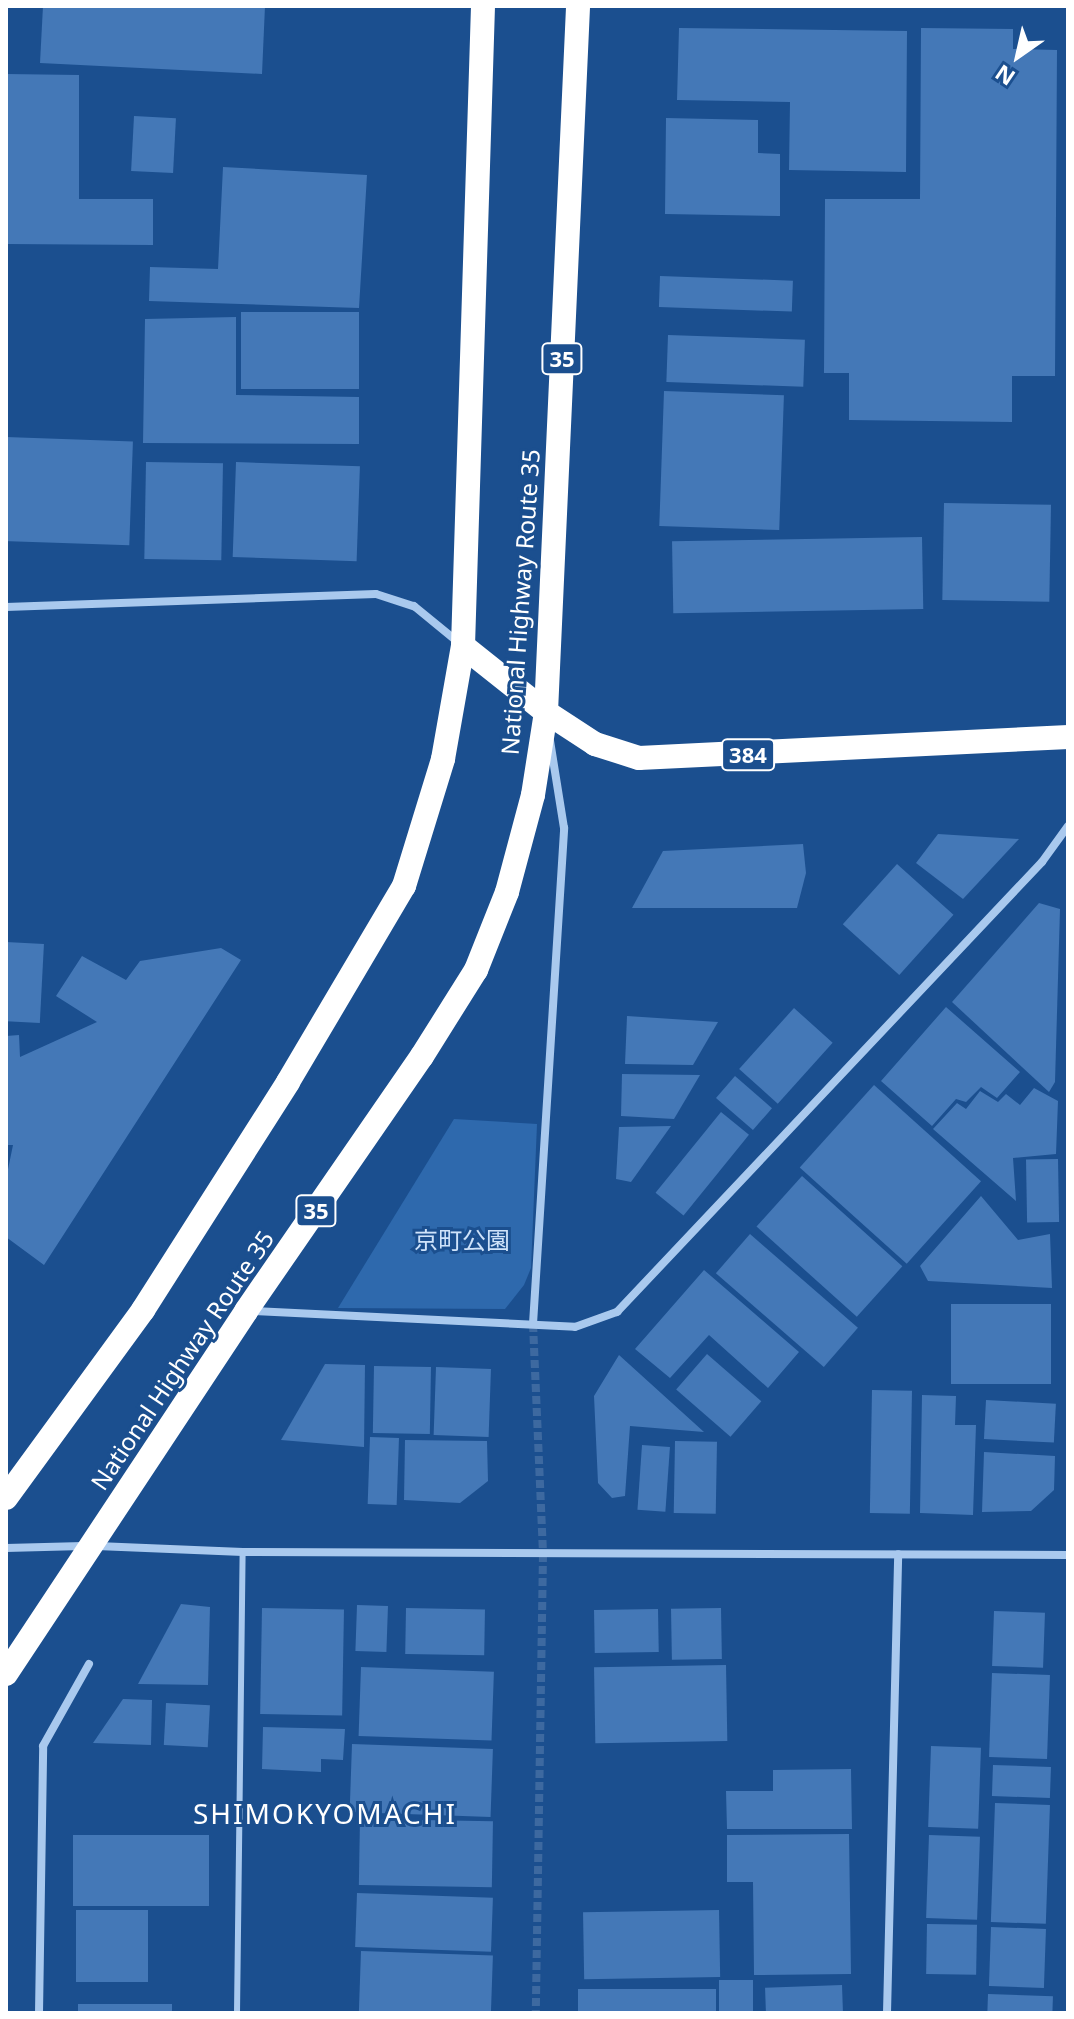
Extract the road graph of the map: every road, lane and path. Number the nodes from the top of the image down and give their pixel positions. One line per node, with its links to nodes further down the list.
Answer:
1 (483, 6): 4 (highway)
2 (578, 6): 5 (highway, National Highway Route 35 / 35)
3 (6, 607): 4 (street)
4 (463, 646): 5 (highway, 384); 10 (highway)
5 (546, 712): 6 (highway, 384); 8 (highway, National Highway Route 35 / 35); 9 (street)
6 (1068, 737)
7 (1068, 826): 9 (street)
8 (246, 1311): 9 (street); 11 (highway, National Highway Route 35 / 35)
9 (533, 1324)
10 (6, 1498)
11 (92, 1546): 12 (street); 13 (street); 17 (highway, National Highway Route 35 / 35)
12 (6, 1548)
13 (243, 1552): 14 (street); 19 (lane)
14 (898, 1554): 15 (street); 20 (street)
15 (1068, 1555)
16 (89, 1664): 18 (street)
17 (6, 1674)
18 (39, 2013)
19 (237, 2013)
20 (887, 2013)

